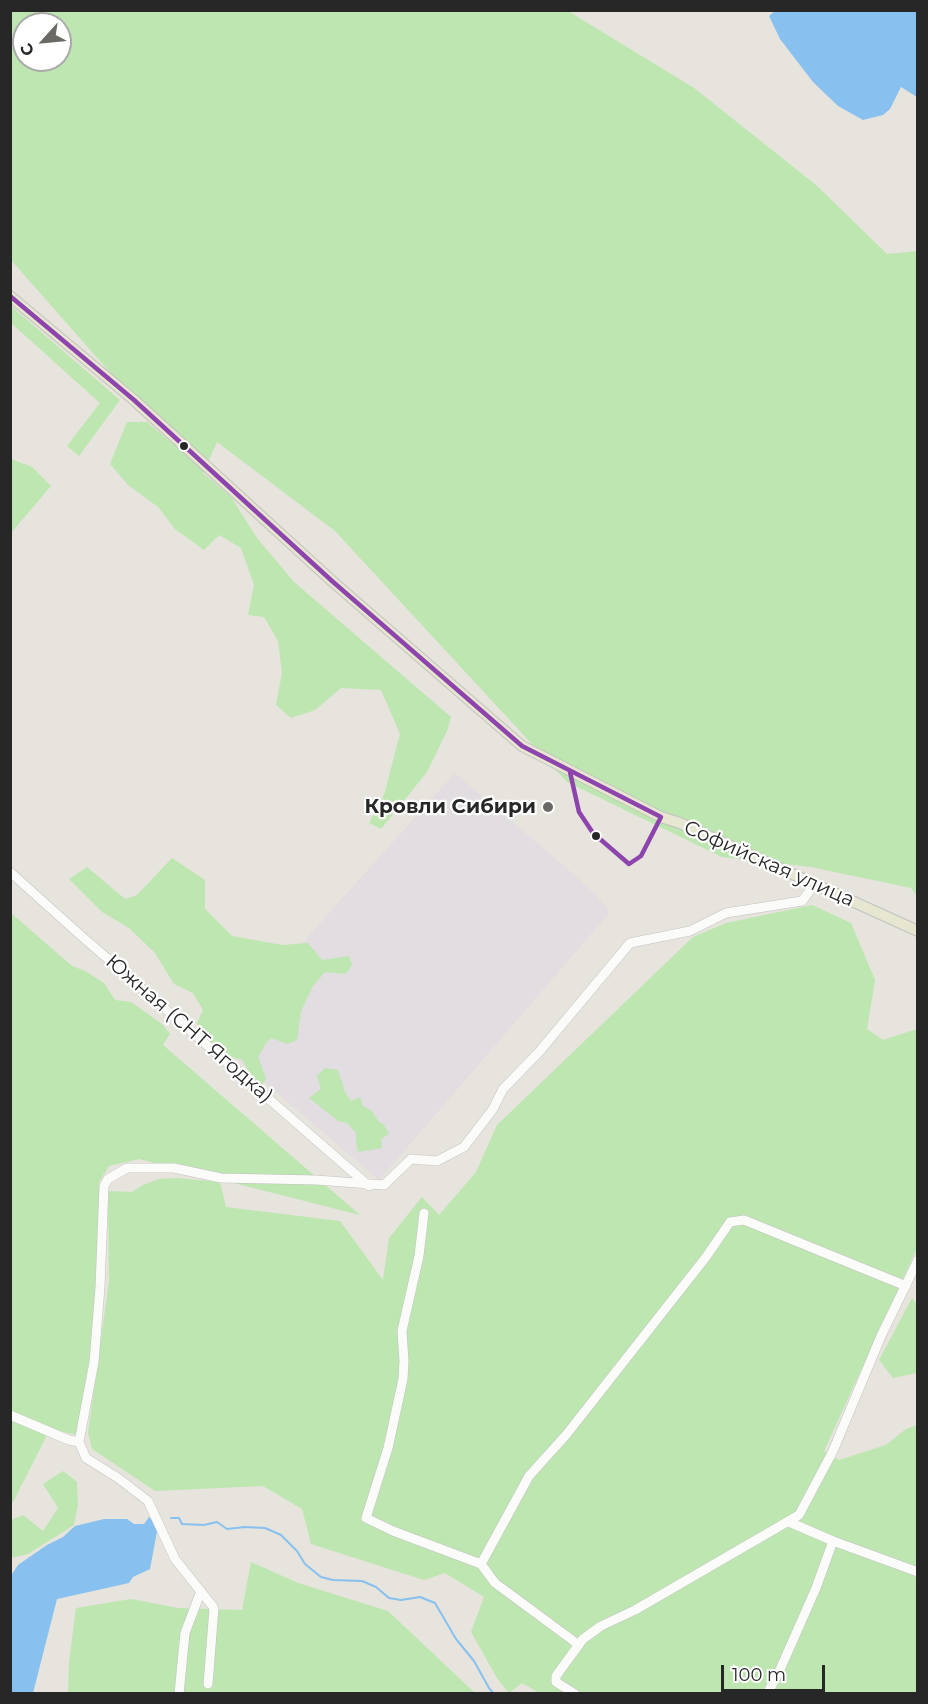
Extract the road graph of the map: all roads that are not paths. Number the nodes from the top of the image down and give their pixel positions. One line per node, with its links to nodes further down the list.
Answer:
1 (10, 296): 3 (main road, Софийская улица)
2 (10, 872): 5 (street, Южная (СНТ Ягодка))
3 (814, 885): 4 (main road, Софийская улица); 5 (street)
4 (918, 931)
5 (369, 1186): 10 (street)
6 (424, 1213): 13 (street)
7 (918, 1260): 8 (street)
8 (906, 1286): 11 (street); 13 (street)
9 (10, 1415): 10 (street)
10 (79, 1442): 15 (street)
11 (789, 1522): 12 (street); 16 (street)
12 (833, 1541): 14 (street); 20 (street)
13 (481, 1564): 16 (street)
14 (918, 1572)
15 (201, 1591): 17 (street); 18 (street)
16 (579, 1645): 19 (street)
17 (208, 1684)
18 (179, 1694)
19 (575, 1694)
20 (767, 1694)

